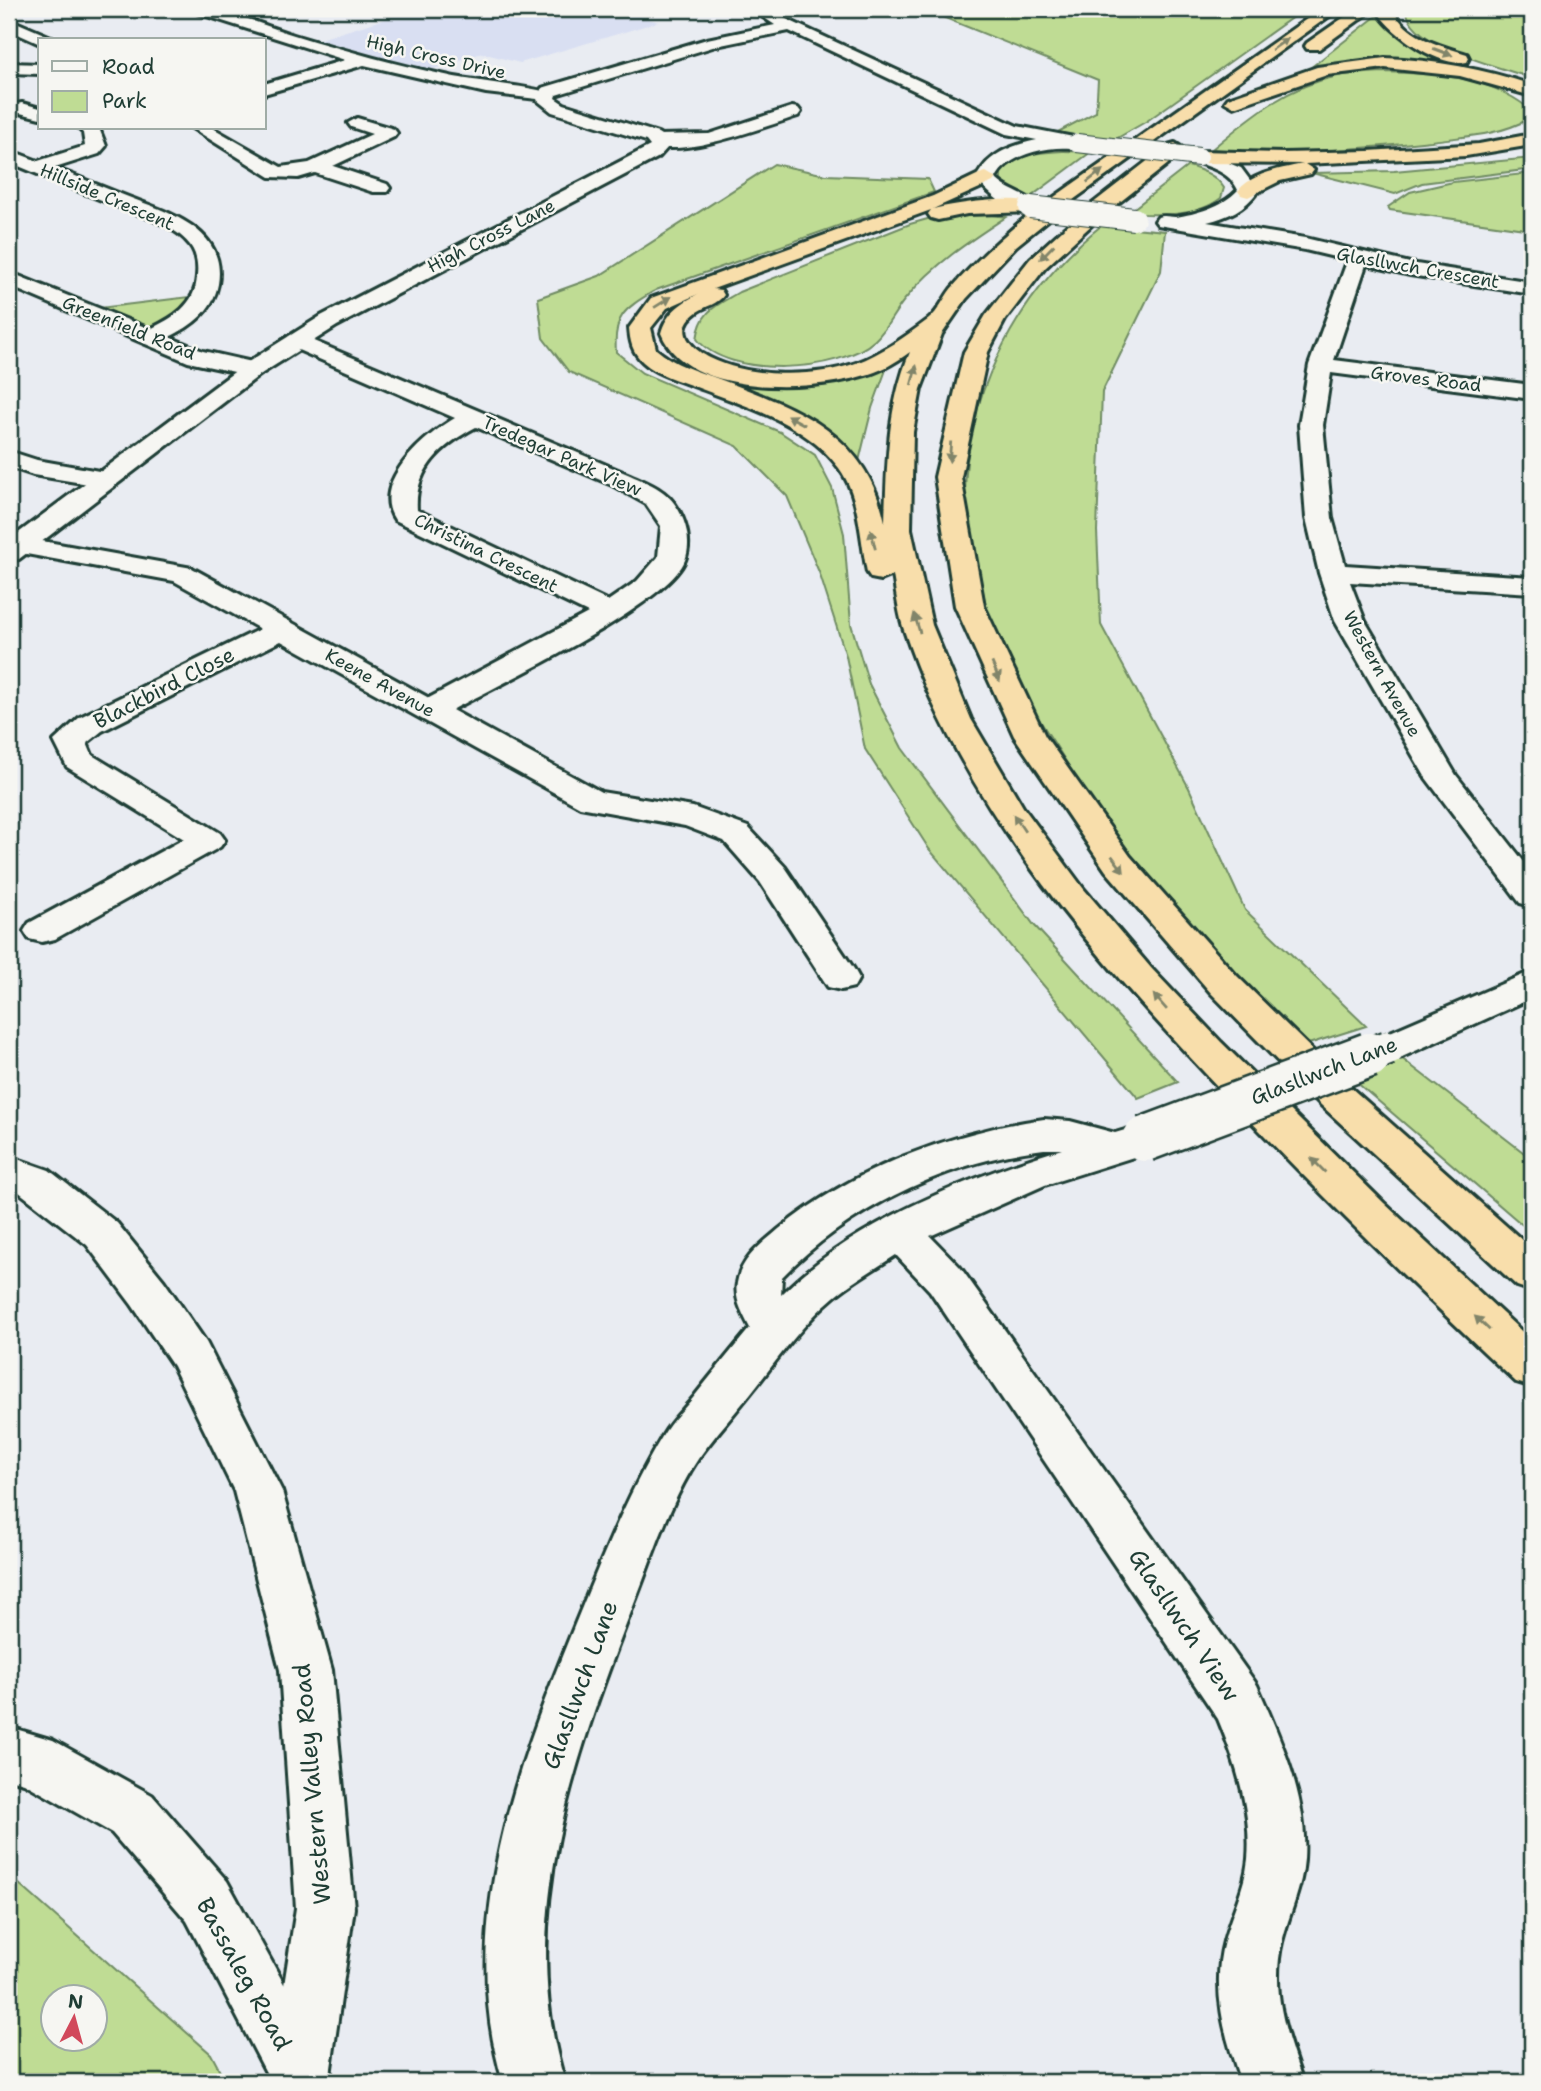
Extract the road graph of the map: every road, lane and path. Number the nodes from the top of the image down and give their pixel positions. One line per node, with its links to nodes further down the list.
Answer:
1 (199, 9): 9 (street, High Cross Drive)
2 (753, 9): 7 (street)
3 (1331, 9): 41 (highway, one-way to 3)
4 (1366, 9): 16 (highway)
5 (1390, 9): 12 (highway, one-way to 12)
6 (9, 24): 8 (street)
7 (792, 26): 15 (street); 20 (street)
8 (40, 38)
9 (363, 60): 13 (street); 15 (street, High Cross Drive)
10 (9, 68): 11 (street)
11 (38, 69)
12 (1532, 84)
13 (266, 88)
14 (1532, 91): 16 (highway)
15 (545, 95): 25 (street)
16 (1234, 102): 64 (highway, one-way to 64)
17 (22, 108): 18 (street)
18 (38, 112)
19 (792, 113): 25 (street)
20 (975, 115): 26 (street); 32 (street)
21 (357, 123): 31 (street)
22 (91, 130): 30 (street)
23 (204, 130): 31 (street)
24 (1532, 139): 29 (highway)
25 (658, 141): 43 (street, High Cross Lane)
26 (1077, 143): 29 (street, Glasllwch Crescent, bridge); 32 (street)
27 (1532, 150): 34 (highway)
28 (9, 156): 30 (street, Hillside Crescent)
29 (1199, 157): 34 (street, Glasllwch Crescent)
30 (38, 167): 42 (street, Hillside Crescent)
31 (316, 167): 33 (street)
32 (992, 169): 35 (street); 56 (highway, one-way to 32)
33 (380, 188)
34 (1244, 197): 36 (street); 37 (street, Glasllwch Crescent)
35 (1030, 207): 36 (street, bridge); 41 (highway)
36 (1165, 221): 37 (street, Glasllwch Crescent)
37 (1305, 244): 38 (street, Glasllwch Crescent)
38 (1357, 259): 40 (street, Glasllwch Crescent); 44 (street, Western Avenue)
39 (9, 278): 42 (street, Greenfield Road)
40 (1532, 288)
41 (937, 322): 56 (highway, one-way to 41)
42 (149, 338): 45 (street, Greenfield Road)
43 (297, 341): 45 (street, High Cross Lane); 47 (street, Tredegar Park View)
44 (1321, 365): 46 (street, Groves Road); 51 (street, Western Avenue)
45 (253, 369): 49 (street, High Cross Lane)
46 (1532, 392)
47 (475, 417): 53 (street, Tredegar Park View); 53 (street, Christina Crescent)
48 (9, 459): 49 (street)
49 (107, 479): 50 (street, High Cross Lane)
50 (14, 549): 54 (street, Keene Avenue)
51 (1333, 573): 52 (street); 57 (street, Western Avenue)
52 (1532, 585)
53 (610, 612): 55 (street, Tredegar Park View)
54 (284, 628): 55 (street, Keene Avenue); 58 (street, Blackbird Close)
55 (429, 710): 59 (street, Keene Avenue)
56 (961, 732): 66 (highway, one-way to 56)
57 (1532, 895)
58 (42, 931)
59 (841, 978)
60 (1532, 983): 61 (street, Glasllwch Lane, bridge)
61 (1128, 1143): 63 (street, Glasllwch Lane); 65 (street)
62 (9, 1171): 68 (street, Western Valley Road)
63 (899, 1231): 65 (street, Glasllwch Lane); 70 (street, Glasllwch View)
64 (1532, 1274)
65 (774, 1331): 69 (street, Glasllwch Lane)
66 (1532, 1369)
67 (9, 1753): 68 (street, Bassaleg Road)
68 (302, 2079)
69 (534, 2082)
70 (1272, 2082)

